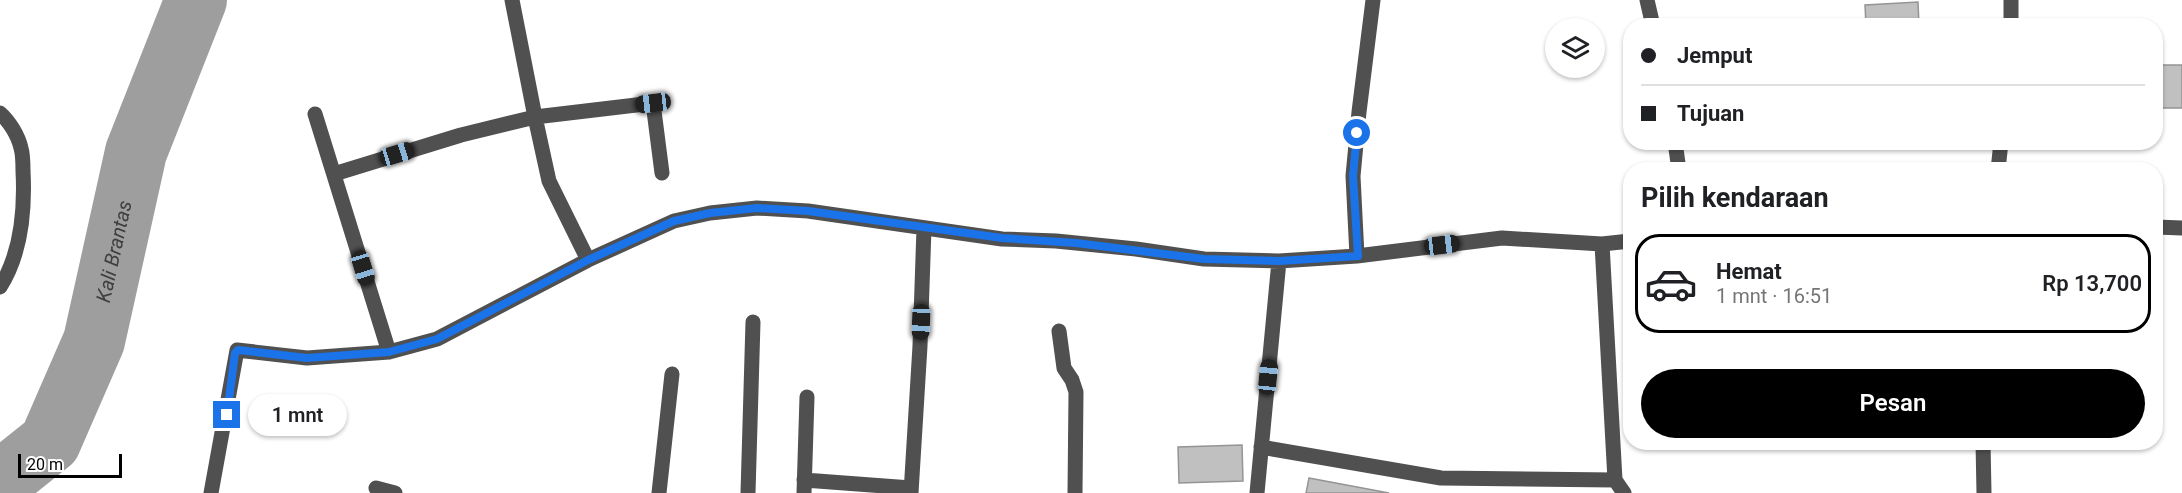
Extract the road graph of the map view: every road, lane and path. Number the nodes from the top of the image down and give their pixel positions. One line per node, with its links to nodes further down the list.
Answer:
1 (513, 0): 9 (street)
2 (1373, 0): 17 (street)
3 (1647, 0): 5 (street)
4 (2012, 0): 6 (street)
5 (1651, 18)
6 (2011, 18)
7 (0, 112): 20 (street)
8 (315, 114): 11 (street)
9 (535, 117): 10 (street); 11 (street); 18 (street)
10 (662, 172)
11 (334, 174): 23 (street)
12 (2163, 227): 14 (street)
13 (924, 228): 18 (street); 19 (street); 31 (street)
14 (2182, 228)
15 (1623, 242): 16 (street)
16 (1602, 244): 17 (street); 29 (street)
17 (1358, 256): 19 (street)
18 (588, 260): 23 (street)
19 (1279, 261): 26 (street)
20 (0, 287)
21 (753, 322): 35 (street)
22 (1059, 331): 36 (street)
23 (389, 352): 32 (street)
24 (672, 374): 34 (street)
25 (807, 398): 28 (street)
26 (1261, 447): 29 (street); 37 (street)
27 (1983, 450): 38 (street)
28 (804, 487): 31 (street)
29 (1620, 487)
30 (376, 488): 33 (street)
31 (911, 490)
32 (211, 493)
33 (395, 493)
34 (659, 493)
35 (748, 493)
36 (1075, 493)
37 (1257, 493)
38 (1984, 493)

